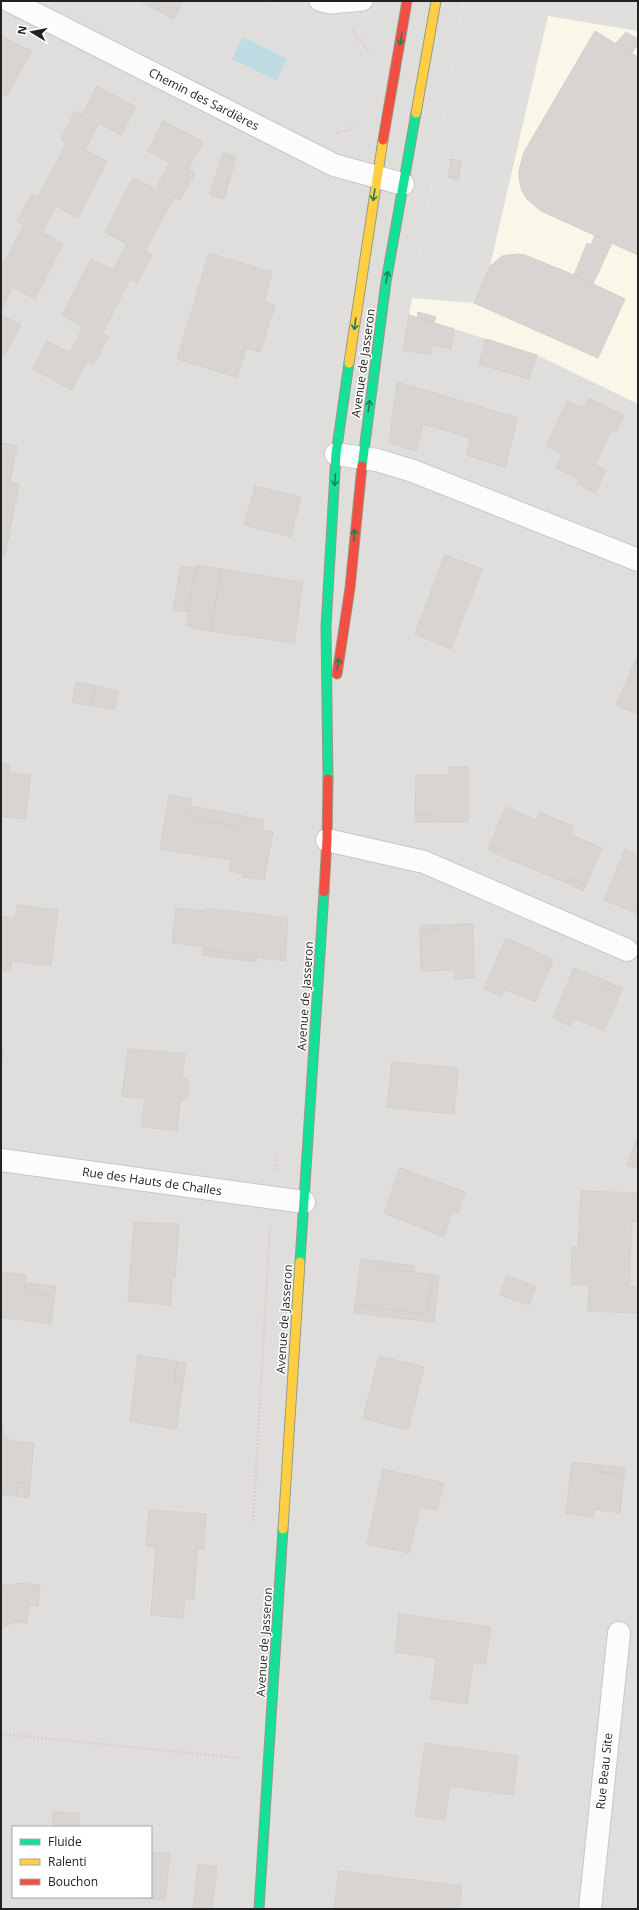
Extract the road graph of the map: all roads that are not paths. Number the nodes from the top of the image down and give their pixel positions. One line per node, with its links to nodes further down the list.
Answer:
1 (10, 1): 6 (street, Chemin des Sardières)
2 (319, 1): 3 (lane)
3 (363, 1)
4 (407, 1): 6 (main road, Avenue de Jasseron, one-way to 6)
5 (436, 1): 7 (main road, Avenue de Jasseron)
6 (377, 178): 7 (street, Chemin des Sardières); 8 (main road, Avenue de Jasseron, one-way to 8)
7 (403, 184): 9 (main road, Avenue de Jasseron, one-way to 7)
8 (336, 454): 9 (street); 11 (main road, Avenue de Jasseron, one-way to 11)
9 (363, 458): 10 (street); 11 (main road, Avenue de Jasseron, one-way to 9)
10 (638, 560)
11 (328, 730): 12 (main road, Avenue de Jasseron)
12 (327, 840): 13 (street); 15 (main road, Avenue de Jasseron)
13 (627, 950)
14 (1, 1160): 15 (street, Rue des Hauts de Challes)
15 (304, 1202): 17 (main road, Avenue de Jasseron)
16 (618, 1633): 18 (street, Rue Beau Site)
17 (259, 1909)
18 (590, 1909)

